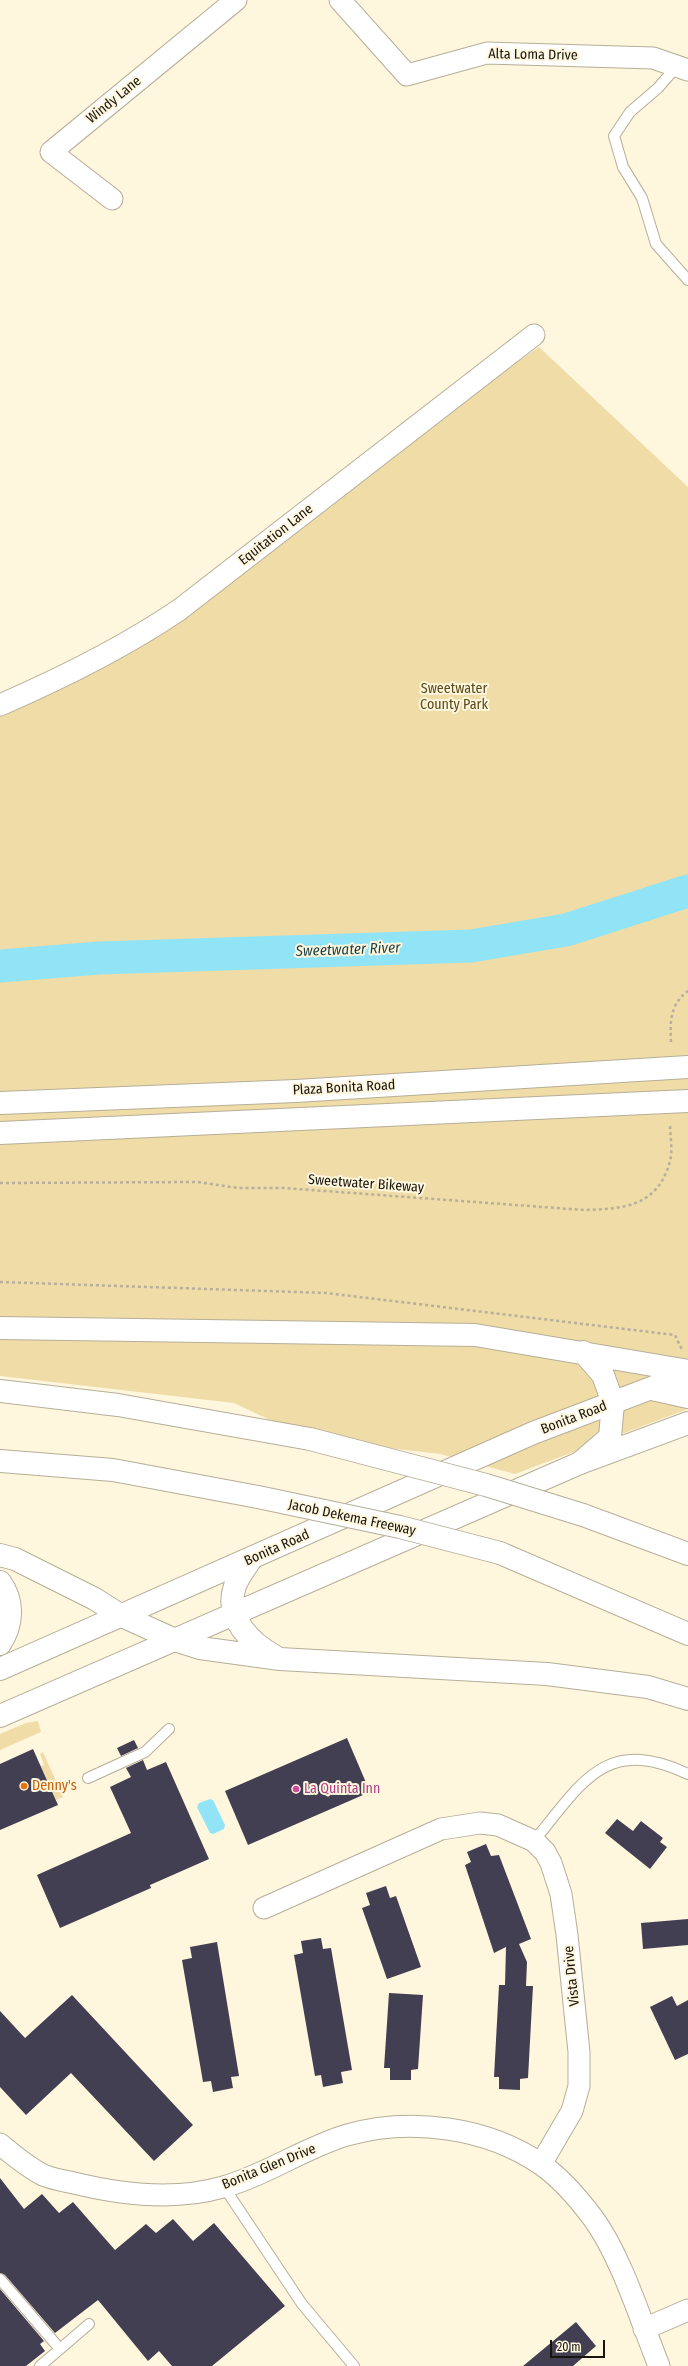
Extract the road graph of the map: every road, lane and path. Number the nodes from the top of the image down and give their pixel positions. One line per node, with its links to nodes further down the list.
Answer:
1 (236, 0): 4 (street, Windy Lane)
2 (340, 0): 3 (street, Alta Loma Drive)
3 (682, 68): 5 (lane)
4 (112, 199)
5 (688, 280)
6 (534, 335): 7 (street, Equitation Lane)
7 (0, 705)
8 (688, 991): 9 (path)
9 (671, 1042)
10 (688, 1067): 12 (main road, Plaza Bonita Road)
11 (688, 1101): 14 (main road)
12 (0, 1103)
13 (670, 1124): 15 (path, Sweetwater Bikeway)
14 (0, 1133)
15 (0, 1183)
16 (0, 1282): 19 (path)
17 (0, 1328): 18 (main road)
18 (583, 1352): 19 (main road); 23 (main road)
19 (687, 1367): 20 (main road, Bonita Road)
20 (652, 1389): 22 (main road); 23 (main road, Bonita Road)
21 (0, 1391): 27 (main road, bridge)
22 (688, 1397)
23 (613, 1403): 26 (main road); 29 (main road, Bonita Road)
24 (688, 1424): 26 (main road)
25 (0, 1461): 33 (main road, Jacob Dekema Freeway, bridge)
26 (580, 1462): 31 (main road)
27 (688, 1554)
28 (0, 1555): 32 (main road)
29 (251, 1559): 31 (main road); 32 (main road, Bonita Road)
30 (0, 1582): 35 (main road)
31 (234, 1614): 34 (main road); 36 (main road)
32 (120, 1615): 34 (main road); 37 (main road, Bonita Road)
33 (688, 1634)
34 (175, 1640): 36 (main road); 39 (main road)
35 (0, 1644)
36 (280, 1659): 38 (main road)
37 (0, 1669)
38 (688, 1699)
39 (0, 1716)
40 (170, 1730): 42 (lane)
41 (688, 1774): 43 (lane)
42 (88, 1778)
43 (534, 1841): 44 (street, Vista Drive); 46 (street, Vista Drive)
44 (264, 1908)
45 (0, 2144): 47 (street, Bonita Glen Drive)
46 (541, 2164): 47 (street, Bonita Glen Drive); 51 (street)
47 (224, 2187): 54 (lane)
48 (0, 2279): 52 (lane)
49 (688, 2310): 51 (street)
50 (89, 2324): 52 (lane)
51 (644, 2329): 55 (street)
52 (60, 2348): 53 (lane)
53 (40, 2366)
54 (354, 2366)
55 (659, 2366)

